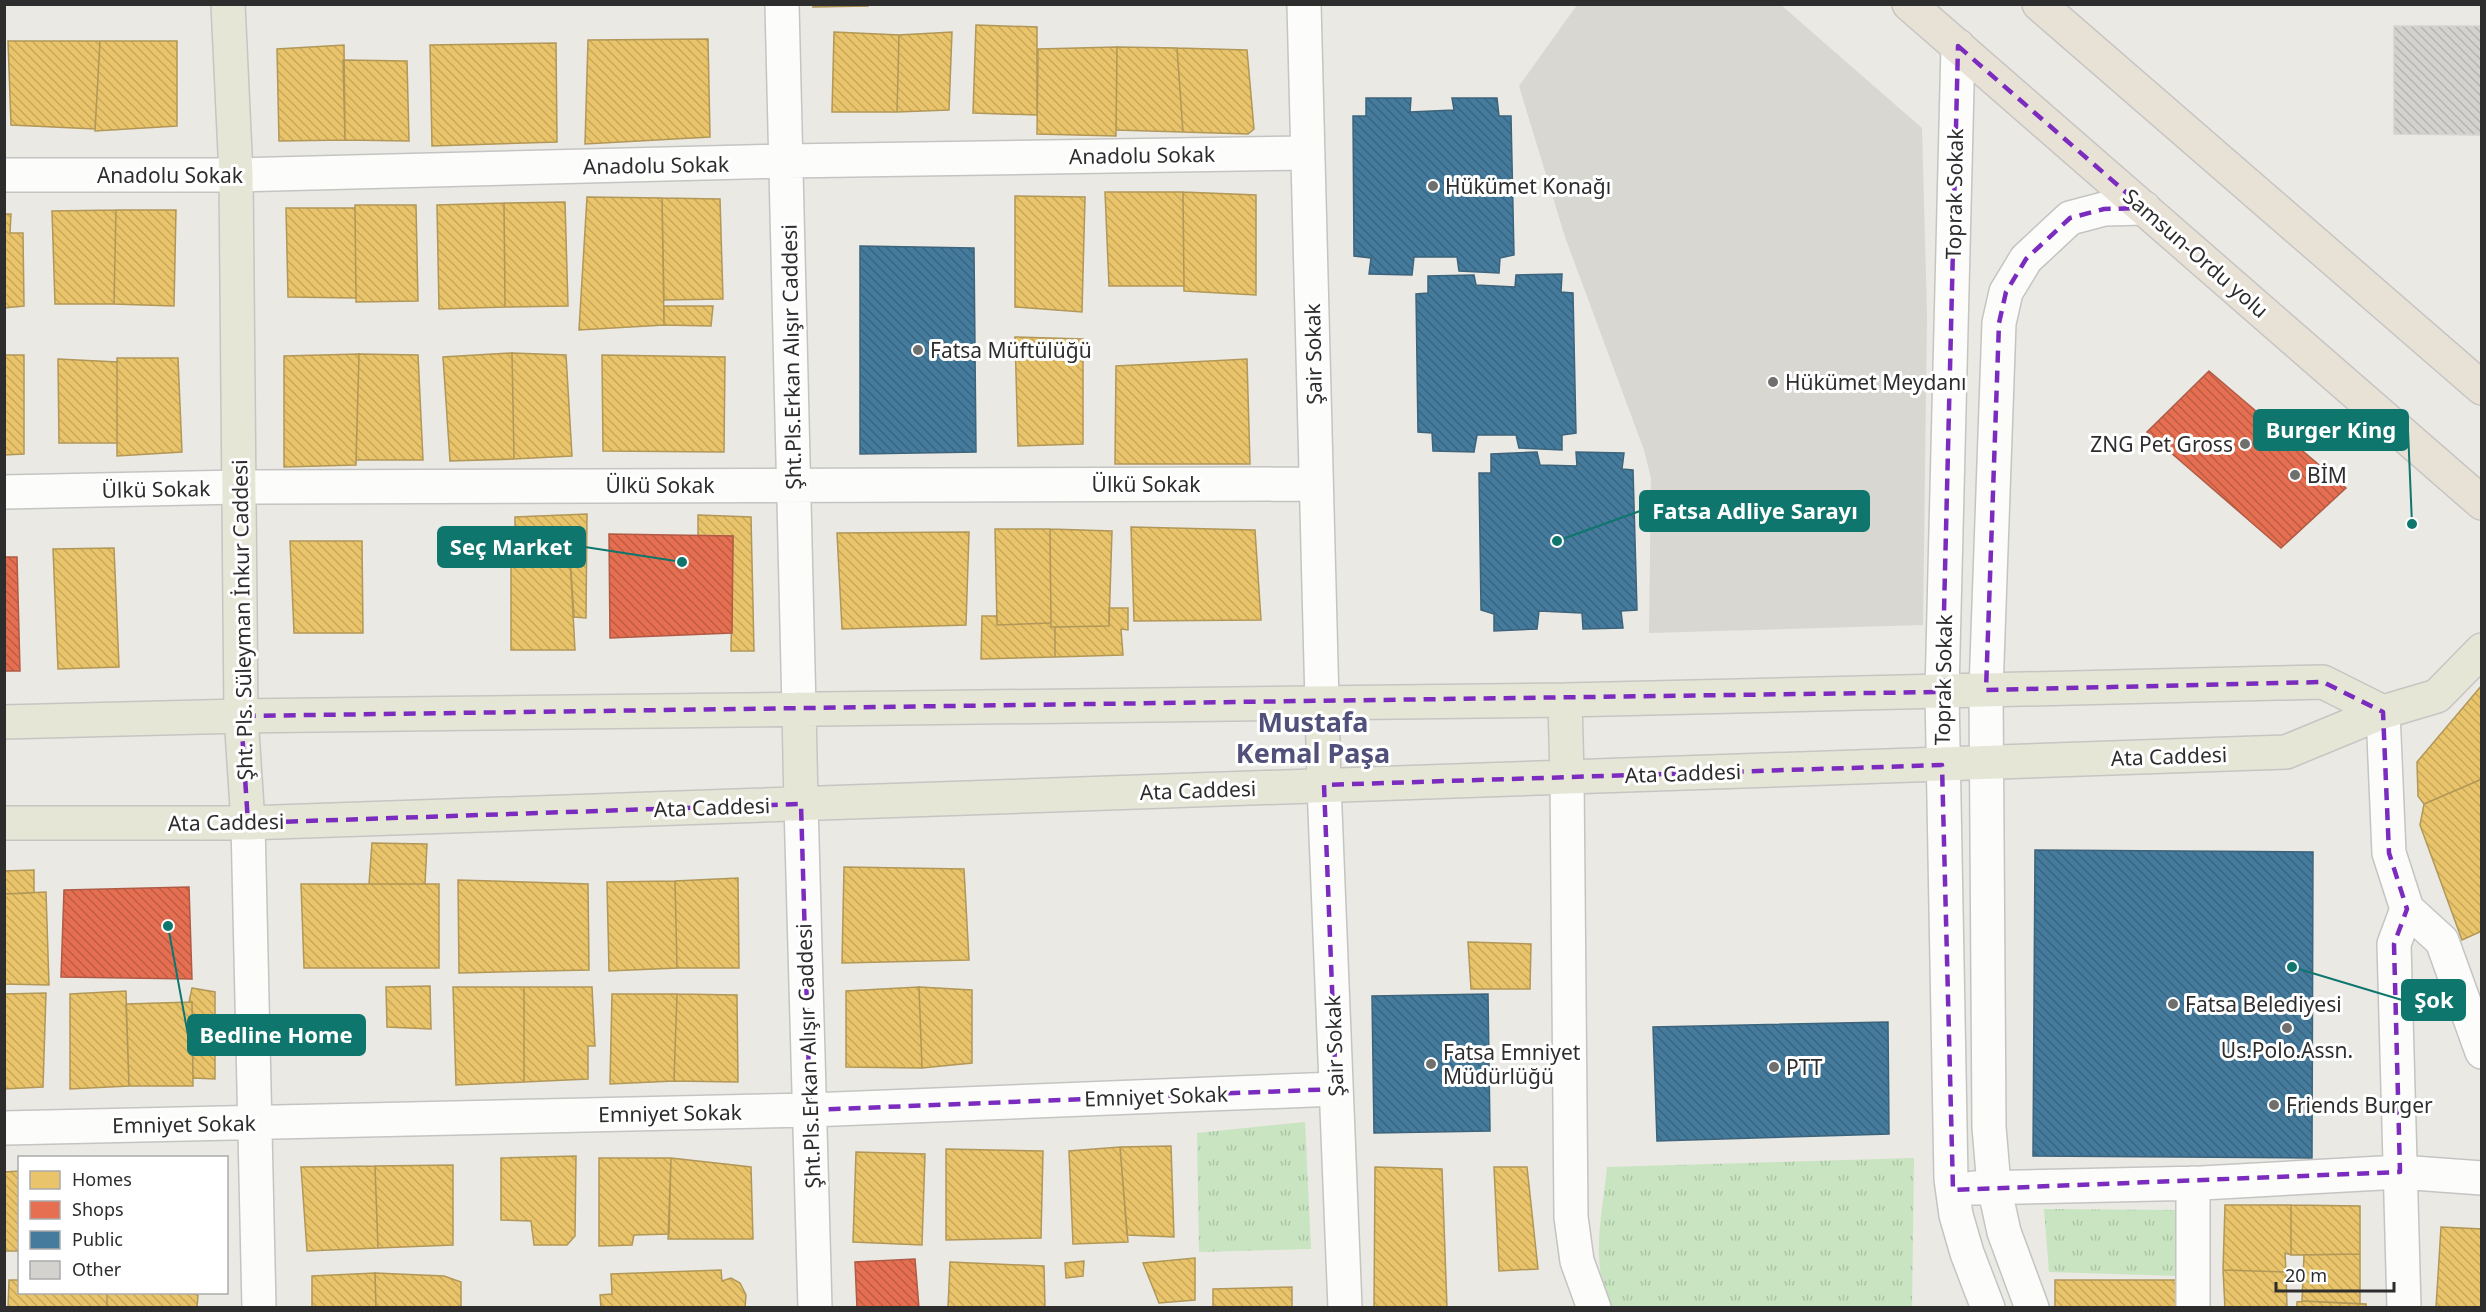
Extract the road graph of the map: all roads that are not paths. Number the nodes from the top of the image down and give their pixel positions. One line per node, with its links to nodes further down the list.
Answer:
1 (228, 4): 10 (main road, Şht. Pls. Süleyman İnkur Caddesi)
2 (782, 4): 8 (street, Şht.Pls.Erkan Alışır Caddesi)
3 (1304, 4): 7 (street, Şair Sokak)
4 (1909, 4): 6 (highway, Samsun-Ordu yolu)
5 (2039, 4): 12 (highway)
6 (1958, 46): 11 (highway, Samsun-Ordu yolu); 20 (street, Toprak Sokak)
7 (1308, 153): 8 (street, Anadolu Sokak); 14 (street, Şair Sokak)
8 (786, 161): 10 (street, Anadolu Sokak); 13 (street, Şht.Pls.Erkan Alışır Caddesi)
9 (4, 175): 10 (street, Anadolu Sokak)
10 (236, 175): 15 (main road, Şht. Pls. Süleyman İnkur Caddesi)
11 (2144, 208): 17 (highway, Samsun-Ordu yolu); 19 (street, Toprak Sokak)
12 (2481, 388)
13 (794, 484): 14 (street, Ülkü Sokak); 15 (street, Ülkü Sokak); 23 (street, Şht.Pls.Erkan Alışır Caddesi)
14 (1316, 484): 22 (street, Şair Sokak)
15 (239, 487): 16 (street, Ülkü Sokak); 25 (main road, Şht. Pls. Süleyman İnkur Caddesi)
16 (4, 492)
17 (2481, 503)
18 (2481, 650): 24 (main road, Ata Caddesi)
19 (1986, 690): 20 (main road); 24 (main road); 27 (street, Toprak Sokak)
20 (1942, 692): 21 (main road); 28 (street, Toprak Sokak)
21 (1565, 700): 22 (main road); 29 (main road)
22 (1322, 703): 23 (main road); 30 (main road)
23 (799, 709): 25 (main road); 31 (main road)
24 (2383, 712): 27 (main road, Ata Caddesi); 34 (street)
25 (241, 716): 26 (main road); 33 (main road, Şht. Pls. Süleyman İnkur Caddesi)
26 (4, 722)
27 (1986, 762): 28 (main road, Ata Caddesi); 43 (street, Toprak Sokak)
28 (1942, 765): 29 (main road, Ata Caddesi); 44 (street, Toprak Sokak)
29 (1567, 777): 30 (main road, Ata Caddesi); 49 (street)
30 (1324, 785): 31 (main road, Ata Caddesi); 36 (street, Şair Sokak)
31 (801, 804): 33 (main road, Ata Caddesi); 37 (street, Şht.Pls.Erkan Alışır Caddesi)
32 (4, 823): 33 (main road, Ata Caddesi)
33 (248, 823): 38 (street, Şht. Pls. Süleyman İnkur Caddesi)
34 (2408, 909): 35 (street); 40 (street)
35 (2481, 1052)
36 (1336, 1089): 37 (street, Emniyet Sokak); 48 (street, Şair Sokak)
37 (810, 1110): 38 (street, Emniyet Sokak); 47 (street, Şht.Pls.Erkan Alışır Caddesi)
38 (256, 1123): 39 (street, Emniyet Sokak); 46 (street, Şht. Pls. Süleyman İnkur Caddesi)
39 (4, 1128)
40 (2400, 1172): 41 (street); 42 (street); 52 (street)
41 (2481, 1178)
42 (2193, 1183): 43 (street); 51 (street)
43 (1995, 1186): 44 (street); 45 (street, Toprak Sokak)
44 (1953, 1190): 50 (street, Toprak Sokak)
45 (2030, 1307)
46 (260, 1308)
47 (815, 1308)
48 (1345, 1308)
49 (1593, 1308)
50 (1988, 1308)
51 (2193, 1308)
52 (2404, 1308)

